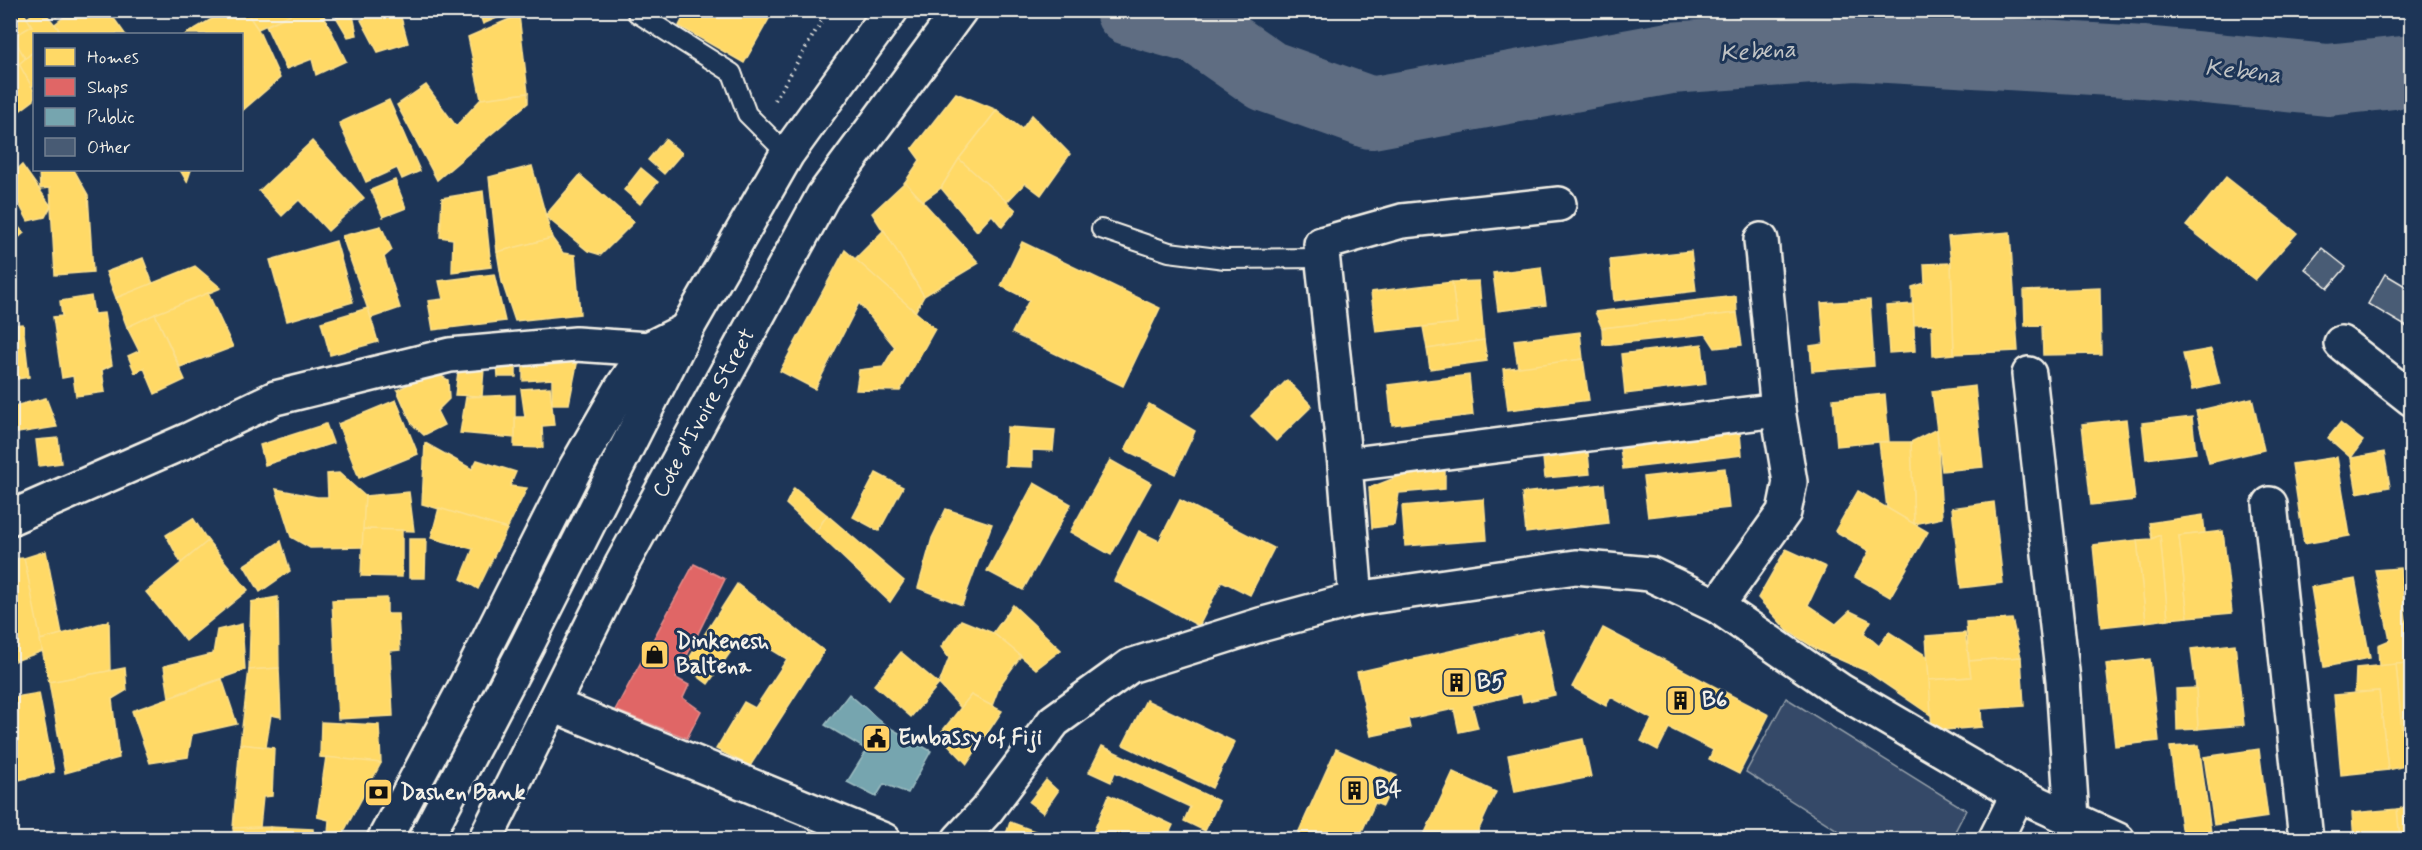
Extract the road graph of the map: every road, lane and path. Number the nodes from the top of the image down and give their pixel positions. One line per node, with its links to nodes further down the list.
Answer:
1 (828, 10): 5 (path)
2 (960, 10): 22 (street, Cote d'Ivoire Street)
3 (637, 13): 5 (lane)
4 (887, 16): 6 (street)
5 (759, 126): 6 (lane)
6 (787, 154): 11 (street)
7 (1558, 204): 10 (street)
8 (1101, 229): 10 (lane)
9 (1761, 240): 16 (street)
10 (1322, 258): 17 (street)
11 (686, 330): 13 (street); 26 (street)
12 (2341, 343): 15 (street)
13 (648, 349): 19 (street); 25 (street)
14 (2029, 374): 24 (street)
15 (2412, 399)
16 (1778, 410): 17 (street); 21 (street)
17 (1345, 465): 20 (street)
18 (2270, 504): 32 (street)
19 (10, 518)
20 (1356, 599): 21 (street); 29 (street)
21 (1717, 606): 23 (street)
22 (553, 705): 27 (street, Cote d'Ivoire Street); 28 (street)
23 (2018, 794): 24 (street); 30 (street)
24 (2072, 818): 31 (street)
25 (384, 840)
26 (425, 840)
27 (485, 840)
28 (884, 840)
29 (959, 840)
30 (1995, 840)
31 (2118, 840)
32 (2306, 840)

